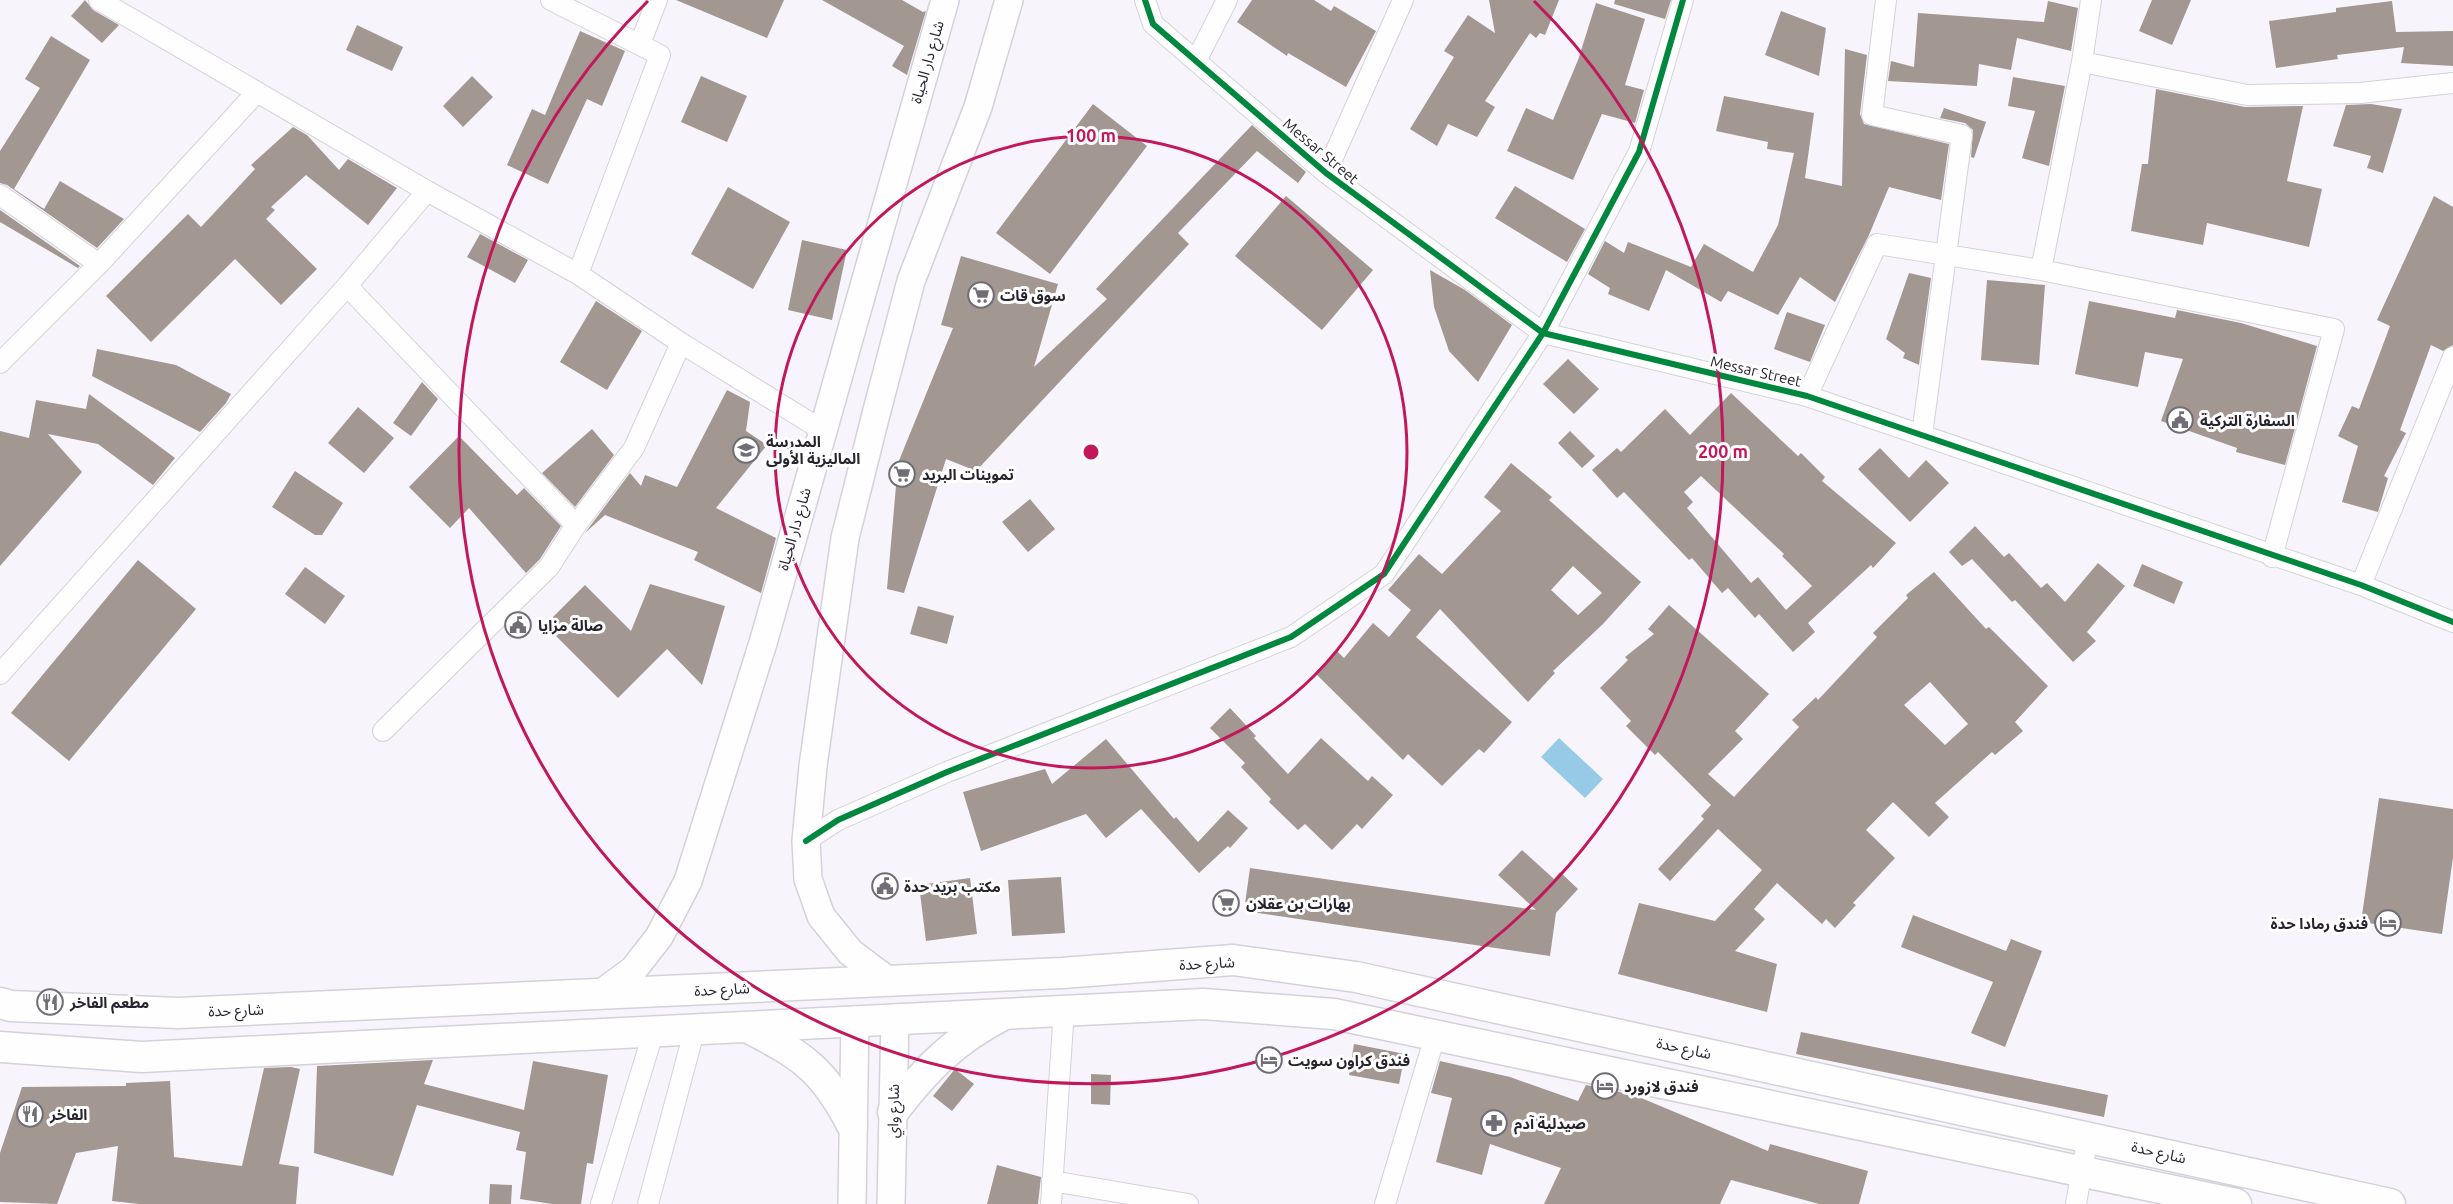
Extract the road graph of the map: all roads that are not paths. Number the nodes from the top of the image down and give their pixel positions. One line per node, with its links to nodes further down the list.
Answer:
1 (99, 0): 16 (street)
2 (550, 0): 12 (street)
3 (657, 0): 12 (street)
4 (945, 0): 23 (main road, شارع دار الحياة)
5 (1009, 0): 25 (main road)
6 (1145, 0): 13 (street, Messar Street)
7 (1227, 0): 13 (street)
8 (1403, 0): 17 (street)
9 (1683, 0): 27 (street)
10 (1886, 0): 20 (street)
11 (2091, 0): 14 (street)
12 (640, 44): 24 (street)
13 (1197, 60): 17 (street, Messar Street)
14 (2082, 62): 15 (street); 22 (street)
15 (2453, 83)
16 (256, 93): 18 (street); 21 (street)
17 (1326, 173): 27 (street, Messar Street)
18 (427, 191): 24 (street); 26 (street)
19 (0, 195): 21 (street)
20 (1944, 255): 22 (street); 31 (street); 33 (street)
21 (99, 264): 30 (street)
22 (2041, 270): 35 (street)
23 (869, 272): 25 (main road); 32 (main road, شارع دار الحياة)
24 (578, 274): 28 (street)
25 (910, 281): 40 (main road)
26 (347, 286): 34 (street); 38 (street)
27 (1543, 333): 31 (street, Messar Street); 40 (street)
28 (681, 343): 32 (street); 34 (street)
29 (2453, 357): 36 (street)
30 (0, 363)
31 (1807, 396): 33 (street, Messar Street)
32 (822, 430): 43 (main road, شارع دار الحياة)
33 (1922, 435): 35 (street, Messar Street)
34 (576, 525): 39 (street)
35 (2272, 557): 36 (street, Messar Street)
36 (2361, 585): 37 (street, Messar Street)
37 (2453, 622)
38 (3, 666)
39 (383, 731)
40 (806, 841): 42 (main road)
41 (1062, 973): 42 (main road, شارع حدة); 45 (main road); 56 (main road, شارع حدة)
42 (886, 979): 43 (main road, شارع حدة)
43 (599, 995): 44 (main road, شارع حدة)
44 (5, 1005): 53 (main road)
45 (1064, 1009): 46 (main road); 52 (main road); 58 (street)
46 (1009, 1012): 47 (main road); 54 (main road)
47 (895, 1018): 48 (main road); 54 (main road, شارع واي)
48 (855, 1020): 50 (main road); 55 (main road)
49 (695, 1028): 50 (main road); 51 (main road); 60 (street)
50 (749, 1028): 55 (main road)
51 (654, 1030): 53 (main road); 59 (street)
52 (1435, 1036): 57 (main road); 65 (street)
53 (1, 1052)
54 (892, 1112): 62 (main road, شارع واي)
55 (852, 1125): 61 (main road)
56 (2088, 1136): 57 (street); 68 (main road, شارع حدة)
57 (2081, 1170): 66 (street); 67 (main road)
58 (1052, 1181): 63 (street); 64 (street)
59 (601, 1204)
60 (648, 1204)
61 (852, 1204)
62 (891, 1204)
63 (1051, 1204)
64 (1188, 1204)
65 (1385, 1204)
66 (2076, 1204)
67 (2236, 1204)
68 (2390, 1204)

